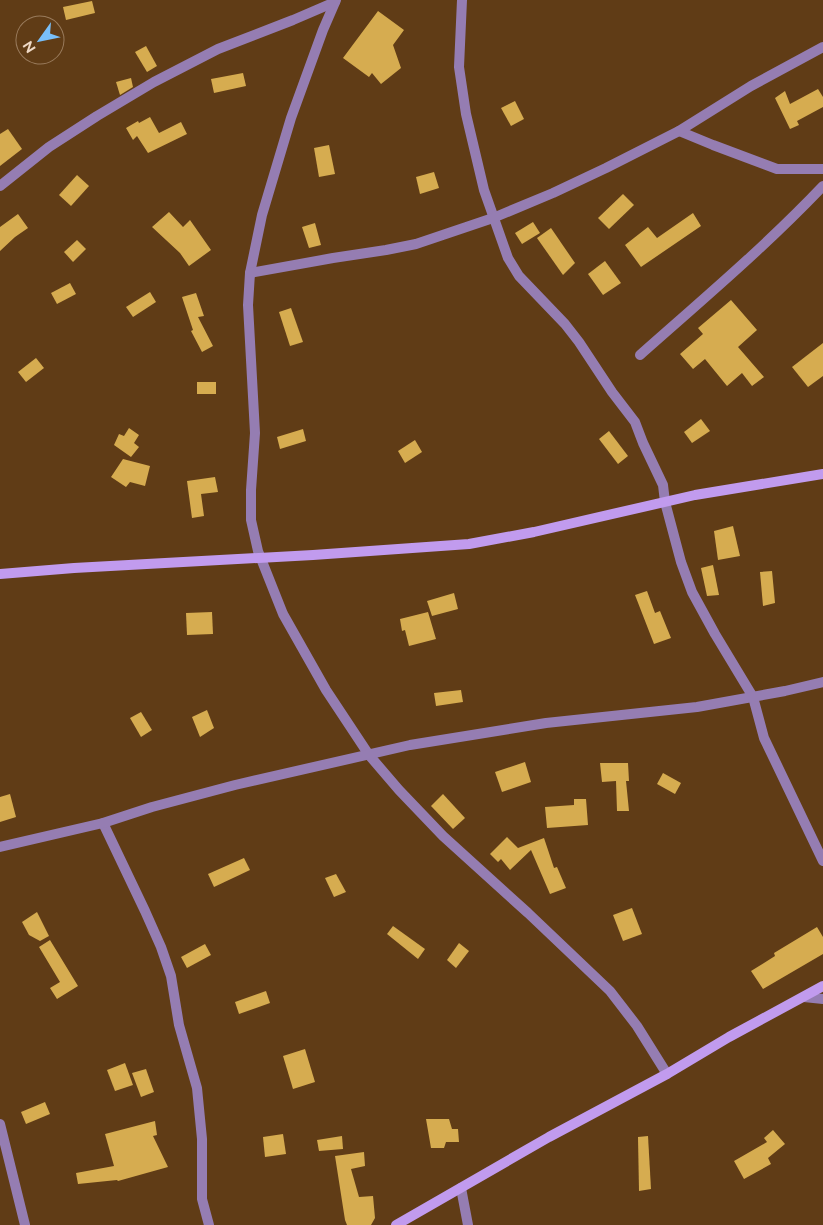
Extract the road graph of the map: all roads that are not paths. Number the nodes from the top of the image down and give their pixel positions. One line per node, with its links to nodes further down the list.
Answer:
1 (462, 0): 8 (street)
2 (336, 1): 6 (street); 9 (street)
3 (823, 47): 4 (street)
4 (679, 131): 5 (street); 8 (street)
5 (823, 169)
6 (0, 186)
7 (823, 186): 10 (street)
8 (493, 218): 9 (street); 12 (street)
9 (250, 273): 13 (street)
10 (640, 356)
11 (823, 474): 12 (street)
12 (665, 502): 13 (street); 16 (street)
13 (260, 558): 14 (street); 17 (street)
14 (0, 574)
15 (823, 682): 16 (street)
16 (752, 697): 17 (street); 20 (street)
17 (369, 755): 18 (street); 24 (street)
18 (102, 823): 19 (street); 28 (street)
19 (0, 847)
20 (823, 861)
21 (823, 986): 22 (street)
22 (804, 997): 23 (street); 24 (street)
23 (823, 999)
24 (667, 1074): 26 (street)
25 (0, 1124): 27 (street)
26 (461, 1188): 29 (street); 30 (street)
27 (25, 1225)
28 (209, 1225)
29 (396, 1225)
30 (468, 1225)

